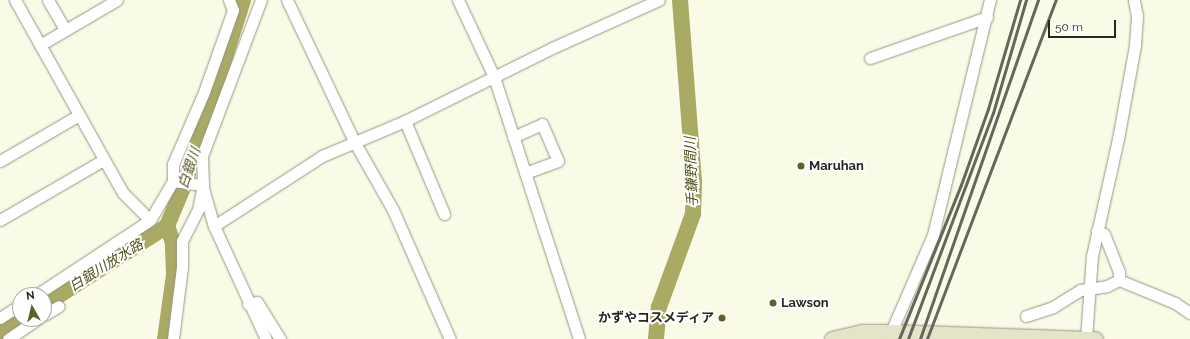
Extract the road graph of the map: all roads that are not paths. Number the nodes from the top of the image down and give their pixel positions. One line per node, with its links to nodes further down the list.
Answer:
1 (15, 0): 13 (street)
2 (48, 0): 12 (street)
3 (117, 0): 12 (street)
4 (229, 0): 23 (street)
5 (261, 0): 24 (street)
6 (287, 0): 19 (street)
7 (458, 0): 15 (street)
8 (659, 0): 15 (street)
9 (990, 0): 11 (street)
10 (1134, 0): 29 (street)
11 (987, 17): 14 (street); 41 (street)
12 (65, 29): 13 (street)
13 (40, 45): 16 (street)
14 (870, 58)
15 (494, 77): 17 (street); 18 (street)
16 (79, 115): 20 (street); 21 (street)
17 (405, 121): 19 (street); 25 (street)
18 (513, 138): 22 (street); 22 (street)
19 (354, 143): 28 (street); 47 (street)
20 (103, 160): 26 (street); 27 (street)
21 (0, 161)
22 (525, 173): 48 (street)
23 (174, 180): 24 (street); 27 (street)
24 (203, 185): 28 (street); 44 (street)
25 (444, 214)
26 (0, 220)
27 (150, 220): 31 (street)
28 (214, 226): 33 (street)
29 (1097, 231): 30 (street); 32 (street)
30 (1119, 280): 32 (street); 37 (street)
31 (48, 287)
32 (1089, 289): 38 (street); 50 (street)
33 (248, 304): 45 (street); 46 (street)
34 (59, 306): 36 (street)
35 (12, 310): 39 (street)
36 (52, 311)
37 (1190, 313)
38 (1026, 316)
39 (0, 318)
40 (26, 327): 43 (street)
41 (890, 332): 42 (main road); 49 (main road)
42 (979, 337): 50 (main road)
43 (8, 339)
44 (172, 339)
45 (266, 339)
46 (280, 339)
47 (450, 339)
48 (579, 339)
49 (832, 339)
50 (1086, 339): 51 (main road)
51 (1095, 339)

